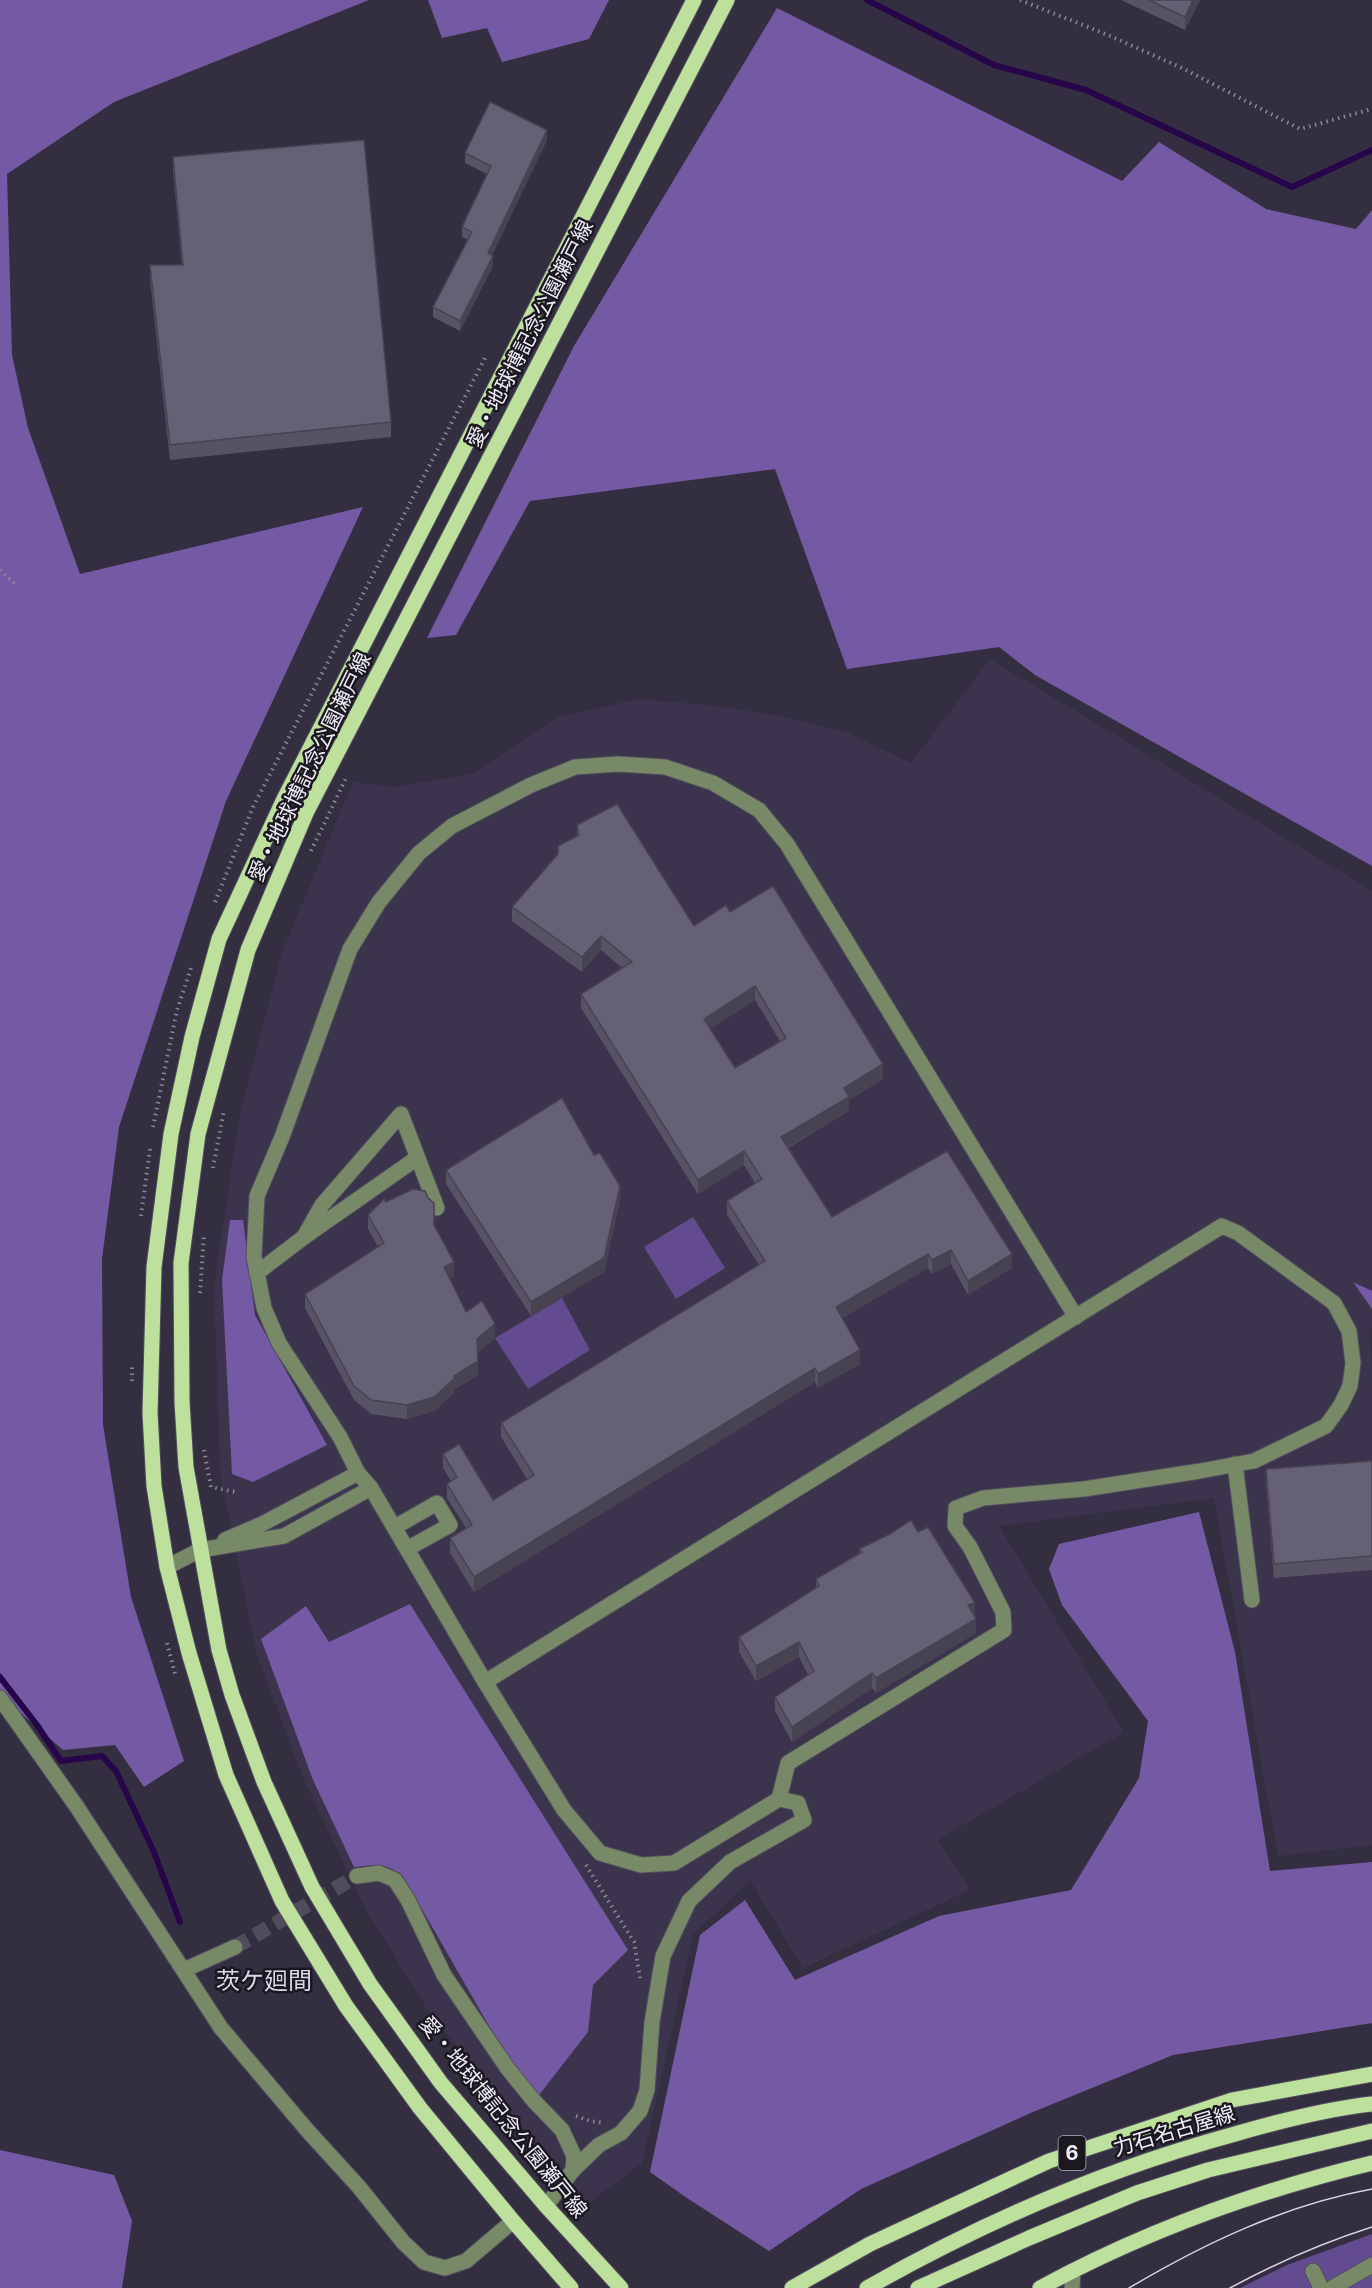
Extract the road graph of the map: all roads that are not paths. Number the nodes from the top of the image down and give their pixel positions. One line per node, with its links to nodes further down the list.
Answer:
1 (694, 0): 14 (main road, 愛・地球博記念公園瀬戸線)
2 (727, 0): 13 (main road, 愛・地球博記念公園瀬戸線)
3 (417, 1158): 4 (street); 5 (street); 5 (street)
4 (437, 1208)
5 (304, 1237): 6 (street)
6 (257, 1272): 7 (street); 9 (street)
7 (1076, 1317): 8 (street); 16 (street)
8 (1235, 1464): 15 (street); 18 (street)
9 (358, 1473): 10 (street); 13 (street)
10 (371, 1488): 11 (street); 13 (street)
11 (394, 1527): 12 (street); 12 (street)
12 (408, 1549): 16 (street)
13 (200, 1550): 14 (street); 27 (main road, 愛・地球博記念公園瀬戸線)
14 (166, 1567): 28 (main road, 愛・地球博記念公園瀬戸線)
15 (1252, 1600)
16 (485, 1683): 18 (street)
17 (0, 1698): 21 (street)
18 (779, 1799): 26 (street)
19 (357, 1876): 26 (street)
20 (235, 1947): 21 (street)
21 (184, 1970): 28 (street)
22 (1372, 2074): 34 (main road, 6)
23 (1372, 2104): 35 (main road, 力石名古屋線 / 6)
24 (1372, 2131): 36 (main road)
25 (1372, 2163): 30 (main road)
26 (573, 2170): 27 (street)
27 (546, 2206): 33 (main road, 愛・地球博記念公園瀬戸線)
28 (513, 2222): 32 (main road, 愛・地球博記念公園瀬戸線)
29 (1372, 2265): 40 (street)
30 (1073, 2271): 37 (main road); 38 (street)
31 (1313, 2271): 39 (street)
32 (571, 2288)
33 (621, 2288)
34 (792, 2288)
35 (867, 2288)
36 (918, 2288)
37 (1040, 2288)
38 (1072, 2288)
39 (1321, 2288)
40 (1332, 2288)

